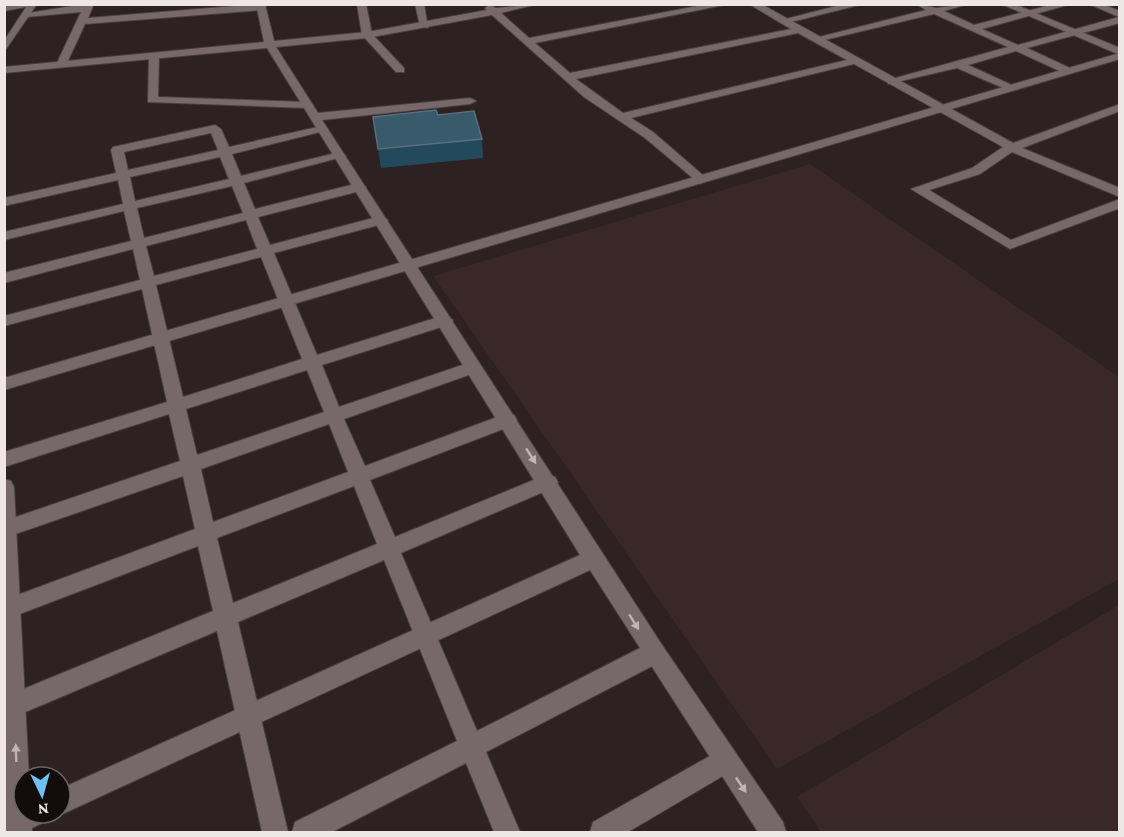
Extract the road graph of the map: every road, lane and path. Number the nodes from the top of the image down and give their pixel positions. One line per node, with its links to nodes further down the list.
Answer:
1 (361, 4): 29 (street)
2 (419, 4): 25 (street)
3 (534, 4): 17 (street)
4 (724, 4): 31 (street)
5 (753, 4): 23 (street)
6 (859, 4): 13 (street)
7 (920, 4): 18 (street)
8 (964, 4): 18 (street)
9 (1005, 4): 19 (street)
10 (1067, 4): 19 (street)
11 (1093, 4): 20 (street)
12 (260, 6): 22 (street); 32 (street)
13 (844, 6): 23 (street); 24 (street)
14 (89, 7): 16 (street); 22 (street)
15 (4, 8): 16 (street)
16 (31, 8): 33 (street)
17 (491, 8): 25 (street); 31 (street)
18 (936, 11): 24 (street); 26 (street)
19 (1029, 14): 26 (street); 28 (street)
20 (1119, 15)
21 (1119, 20): 28 (street)
22 (82, 21): 38 (street)
23 (783, 21): 27 (street)
24 (880, 24): 30 (street)
25 (425, 26): 29 (street)
26 (973, 28): 34 (street)
27 (799, 30): 30 (street); 43 (street)
28 (1073, 32): 34 (street); 35 (street)
29 (367, 35): 32 (street); 41 (street)
30 (816, 39): 37 (street)
31 (528, 41): 43 (street)
32 (270, 45): 36 (street); 47 (street)
33 (4, 48)
34 (1016, 48): 39 (street); 42 (street)
35 (1119, 54): 42 (street)
36 (154, 56): 38 (street); 47 (street)
37 (855, 61): 44 (street); 51 (street)
38 (61, 64): 40 (street)
39 (958, 64): 44 (street); 46 (street)
40 (4, 70)
41 (400, 70)
42 (1068, 71): 46 (street)
43 (568, 77): 51 (street)
44 (892, 82): 49 (street)
45 (467, 86): 50 (street)
46 (1010, 88): 49 (street)
47 (307, 105): 50 (street)
48 (1119, 107): 53 (street)
49 (940, 109): 53 (street); 57 (street)
50 (315, 117): 52 (street)
51 (621, 117): 57 (street)
52 (322, 130): 54 (street); 55 (street)
53 (1012, 147): 60 (street); 62 (street)
54 (225, 152): 56 (street); 56 (street); 58 (street)
55 (340, 156): 58 (street); 59 (street)
56 (123, 175): 61 (street); 63 (street)
57 (700, 180): 69 (street)
58 (237, 181): 63 (street); 64 (street)
59 (359, 187): 64 (street); 65 (street)
60 (1119, 192)
61 (4, 202)
62 (1119, 203)
63 (130, 206): 66 (street); 67 (street)
64 (251, 215): 67 (street); 68 (street)
65 (381, 220): 68 (street); 69 (street)
66 (4, 236)
67 (138, 244): 70 (street); 71 (street)
68 (266, 251): 71 (street); 72 (street)
69 (408, 266): 72 (street); 73 (street)
70 (4, 278)
71 (148, 283): 74 (street); 75 (street)
72 (287, 302): 75 (street); 76 (street)
73 (445, 320): 76 (street); 77 (street)
74 (4, 321)
75 (161, 339): 78 (street); 79 (street)
76 (312, 362): 79 (street); 80 (street)
77 (474, 367): 80 (street); 81 (street)
78 (4, 384)
79 (176, 405): 82 (street); 83 (street)
80 (333, 414): 83 (street); 84 (street)
81 (508, 420): 84 (street); 85 (street, one-way to 85)
82 (4, 460)
83 (190, 465): 87 (street); 88 (street)
84 (360, 476): 88 (street); 89 (street)
85 (548, 482): 89 (street); 90 (street)
86 (4, 487): 87 (street)
87 (5, 530): 91 (street)
88 (206, 533): 91 (street); 92 (street)
89 (389, 548): 92 (street); 93 (street)
90 (594, 558): 93 (street); 94 (street, one-way to 94)
91 (7, 609): 95 (street)
92 (225, 617): 95 (street); 96 (street)
93 (425, 635): 96 (street); 97 (street)
94 (654, 654): 97 (street); 98 (street)
95 (9, 707): 99 (street, one-way to 95)
96 (248, 716): 100 (street); 101 (street)
97 (471, 746): 102 (street); 103 (street)
98 (724, 761): 104 (street); 105 (street, one-way to 105)
99 (14, 765)
100 (72, 797)
101 (275, 832)
102 (305, 832)
103 (507, 832)
104 (603, 832)
105 (773, 832)

